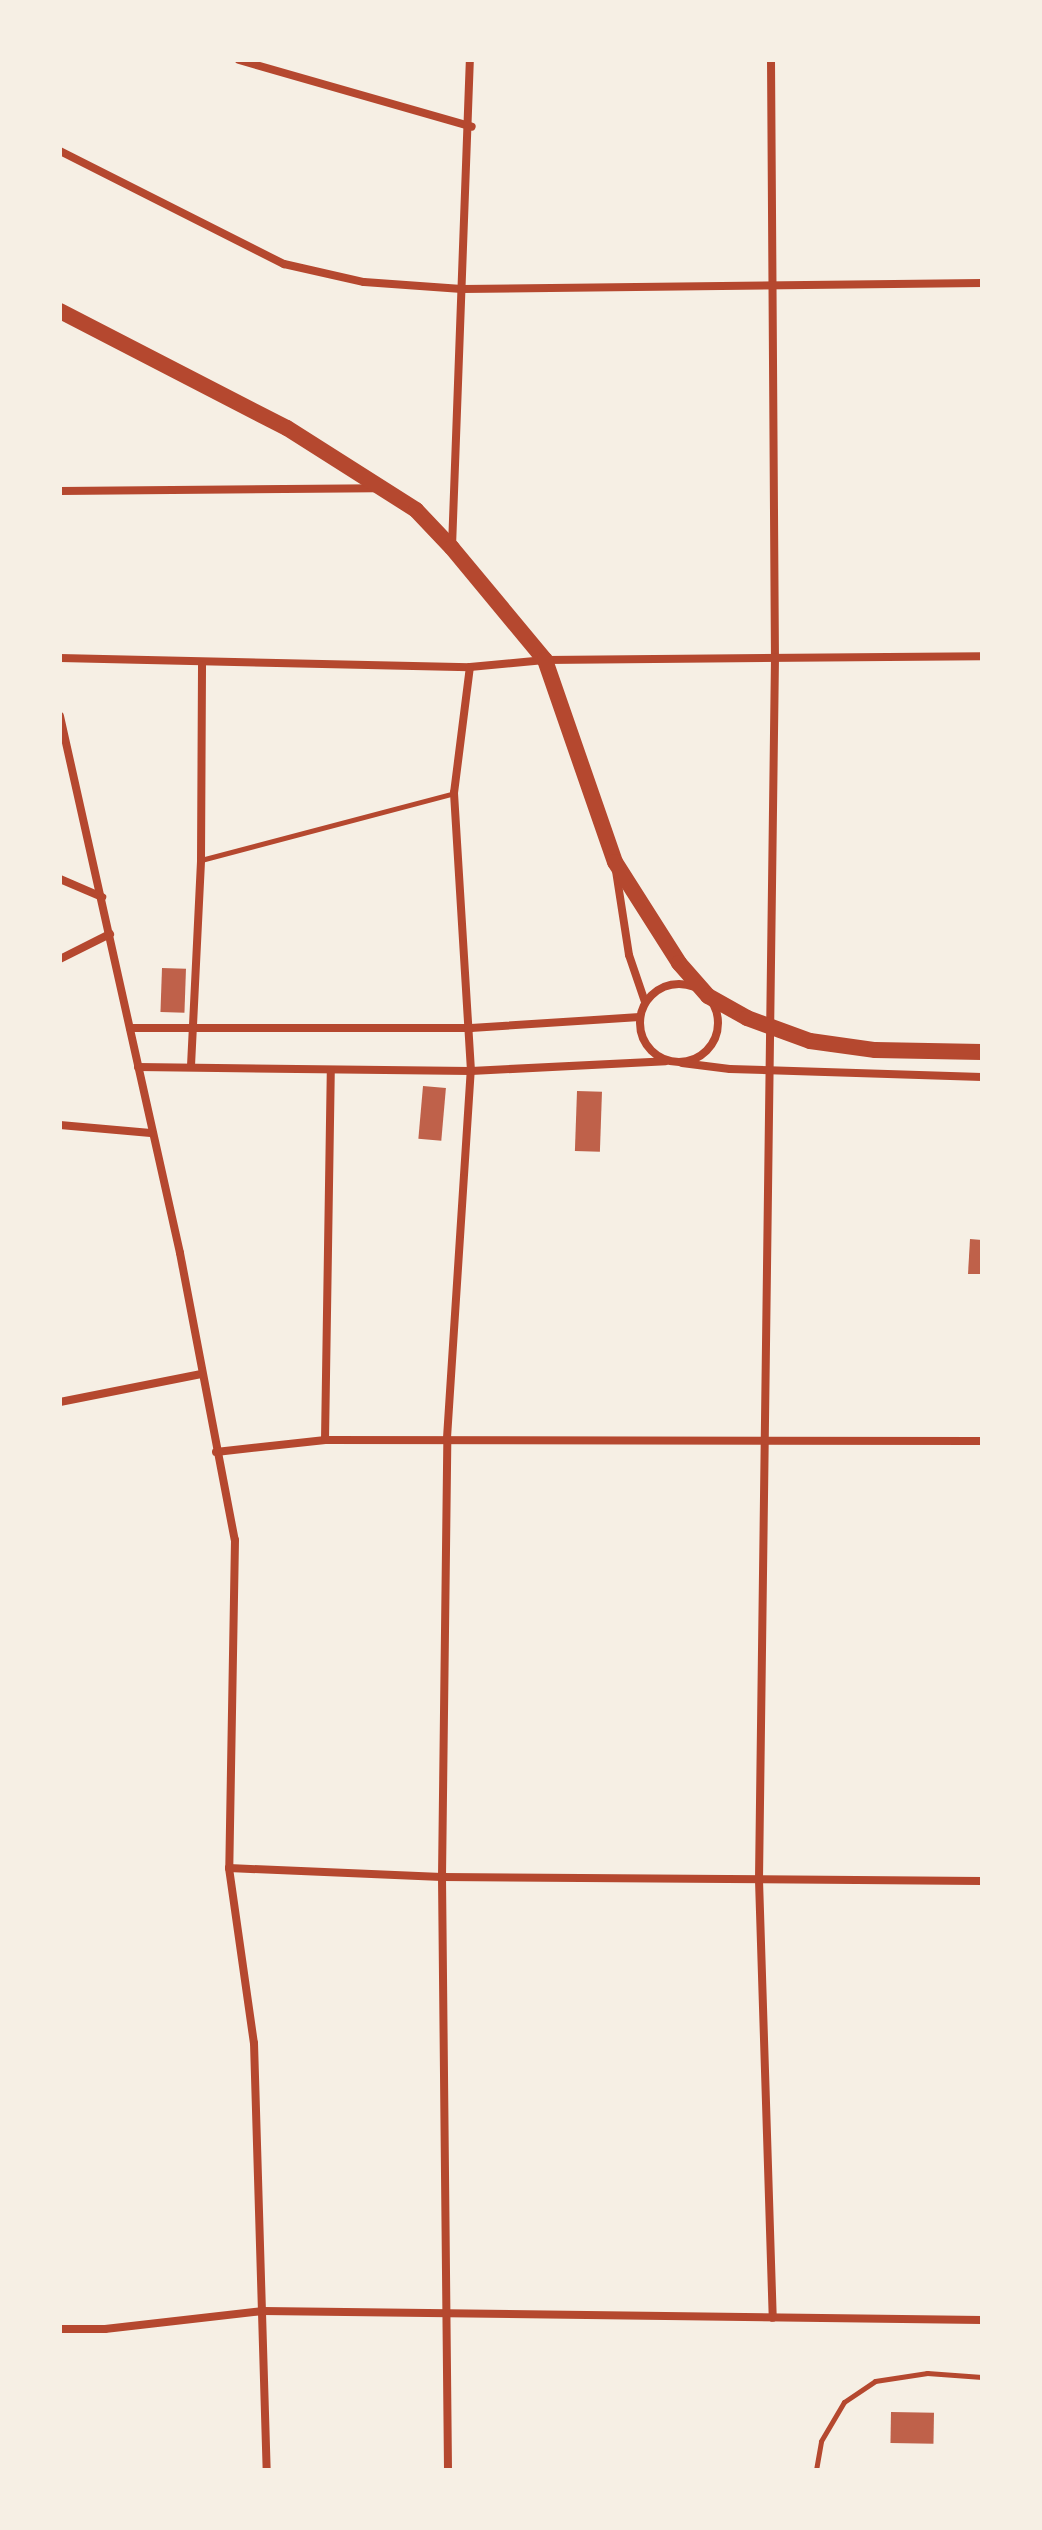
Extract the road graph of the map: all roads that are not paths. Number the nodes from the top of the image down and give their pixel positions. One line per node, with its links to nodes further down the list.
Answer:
1 (239, 60): 4 (street)
2 (470, 60): 4 (street)
3 (771, 60): 7 (street)
4 (472, 127): 8 (street)
5 (60, 151): 8 (street)
6 (982, 283): 7 (street)
7 (769, 285): 8 (street); 14 (street)
8 (462, 289): 12 (street)
9 (60, 311): 10 (main road)
10 (382, 488): 11 (street); 12 (main road)
11 (60, 491)
12 (452, 548): 16 (main road)
13 (982, 656): 14 (street)
14 (775, 657): 16 (street); 31 (street)
15 (60, 658): 17 (street)
16 (545, 660): 18 (street); 22 (main road)
17 (202, 665): 18 (street); 21 (street)
18 (470, 667): 20 (street)
19 (60, 716): 24 (street)
20 (454, 793): 21 (lane); 33 (street)
21 (201, 860): 30 (street)
22 (615, 862): 27 (main road); 28 (street)
23 (60, 879): 24 (street)
24 (102, 897): 25 (street)
25 (110, 934): 26 (street); 32 (street)
26 (60, 959)
27 (708, 996): 28 (street); 31 (main road); 36 (street)
28 (645, 1002): 29 (street)
29 (640, 1017): 33 (street); 35 (street)
30 (193, 1025): 32 (street); 33 (street); 37 (street)
31 (772, 1026): 34 (main road); 39 (street)
32 (130, 1028): 38 (street)
33 (471, 1028): 41 (street)
34 (982, 1052)
35 (666, 1061): 36 (street); 41 (street)
36 (682, 1063): 39 (street)
37 (191, 1066): 38 (street); 40 (street)
38 (138, 1067): 44 (street)
39 (771, 1068): 42 (street); 50 (street)
40 (331, 1070): 41 (street); 48 (street)
41 (471, 1071): 47 (street)
42 (982, 1077)
43 (60, 1125): 44 (street)
44 (151, 1133): 45 (street)
45 (201, 1374): 46 (street); 51 (street)
46 (60, 1402)
47 (447, 1438): 48 (street); 50 (street); 53 (street)
48 (325, 1440): 51 (street)
49 (982, 1441): 50 (street)
50 (767, 1442): 54 (street)
51 (216, 1452): 52 (street)
52 (229, 1868): 53 (street); 56 (street)
53 (442, 1877): 54 (street); 57 (street)
54 (759, 1880): 55 (street); 58 (street)
55 (982, 1881)
56 (263, 2311): 57 (street); 60 (street); 62 (street)
57 (450, 2317): 58 (street); 63 (street)
58 (773, 2318): 59 (street)
59 (982, 2320)
60 (60, 2329)
61 (982, 2377): 64 (lane)
62 (267, 2470)
63 (448, 2470)
64 (816, 2470)

